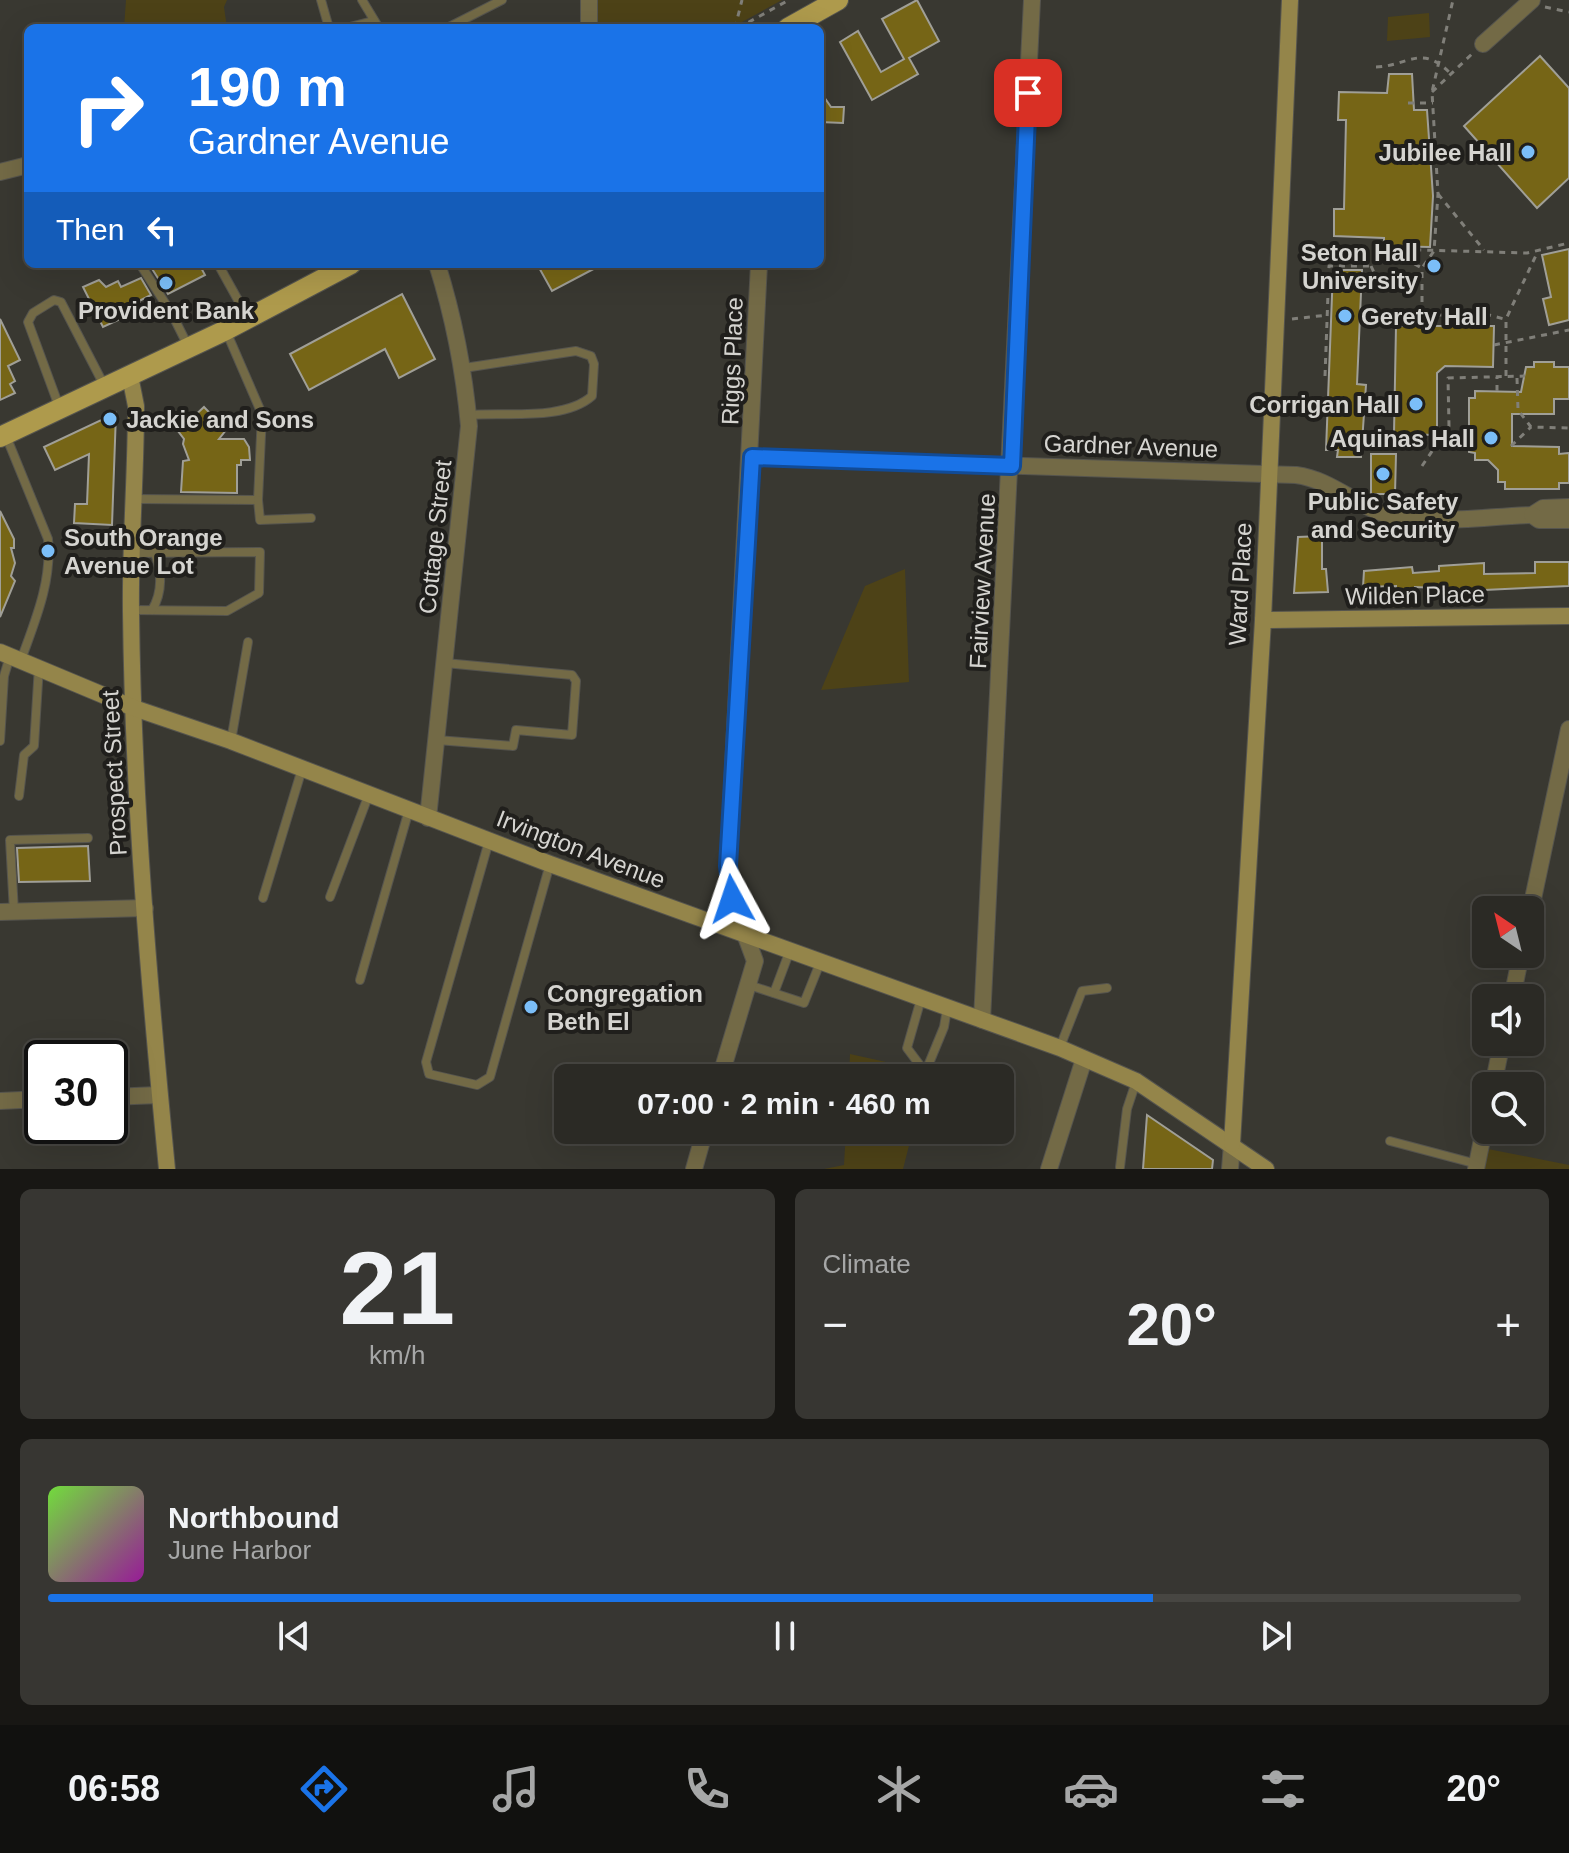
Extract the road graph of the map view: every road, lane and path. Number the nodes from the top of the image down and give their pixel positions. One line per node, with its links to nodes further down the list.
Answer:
1 (321, 0): 12 (lane)
2 (362, 0): 13 (lane)
3 (502, 0): 14 (lane)
4 (589, 0): 15 (street)
5 (742, 0): 16 (path)
6 (789, 0): 17 (path)
7 (838, 0): 18 (main road)
8 (1032, 0): 71 (street, Fairview Avenue)
9 (1290, 0): 73 (street, Ward Place)
10 (1453, 0): 20 (path)
11 (1532, 0): 19 (street)
12 (328, 24)
13 (376, 24)
14 (455, 24)
15 (589, 24)
16 (738, 24)
17 (744, 24)
18 (795, 24)
19 (1483, 44): 22 (path)
20 (1437, 60): 21 (path); 22 (path); 23 (path)
21 (1376, 67)
22 (1451, 74): 23 (path)
23 (1432, 92): 25 (path)
24 (1408, 103): 25 (path)
25 (1433, 103): 28 (path)
26 (24, 166): 27 (street)
27 (0, 172)
28 (1438, 194): 33 (path); 34 (path)
29 (1569, 243): 32 (path)
30 (1404, 244): 31 (path)
31 (1404, 250): 33 (path); 35 (path); 41 (path)
32 (1539, 250): 34 (path); 48 (path)
33 (1434, 251): 34 (path); 41 (path)
34 (1485, 252)
35 (1371, 266): 42 (path); 43 (path)
36 (143, 268): 54 (lane)
37 (220, 268): 46 (lane)
38 (340, 268): 46 (main road)
39 (438, 268): 55 (street, Cottage Street)
40 (759, 268): 70 (street, Riggs Place)
41 (1422, 268): 45 (path)
42 (1376, 277)
43 (1328, 315): 47 (path); 57 (path)
44 (1377, 315): 45 (path)
45 (1422, 315): 48 (path); 49 (path)
46 (248, 319): 50 (main road)
47 (1289, 319)
48 (1506, 319): 52 (path)
49 (1422, 326)
50 (226, 330): 54 (main road); 75 (lane)
51 (1569, 330): 52 (path)
52 (1506, 344): 53 (path); 58 (path)
53 (1494, 345)
54 (189, 348): 56 (main road)
55 (464, 368): 65 (street, Cottage Street); 65 (lane)
56 (130, 376): 62 (main road); 74 (street, Prospect Street)
57 (1325, 376)
58 (1506, 376): 59 (path); 61 (path)
59 (1517, 376): 60 (path); 66 (path)
60 (1525, 376)
61 (1497, 377): 63 (path); 72 (path)
62 (105, 387): 64 (main road); 64 (lane)
63 (1497, 391)
64 (60, 409): 68 (main road)
65 (468, 415): 88 (street, Cottage Street)
66 (1531, 427): 67 (path); 69 (path)
67 (1569, 427)
68 (3, 436): 87 (lane)
69 (1511, 446)
70 (752, 457): 71 (street, Gardner Avenue); 108 (street, Riggs Place)
71 (1012, 466): 73 (street, Gardner Avenue); 117 (street, Fairview Avenue)
72 (1422, 466)
73 (1269, 475): 77 (street, Gardner Avenue); 85 (street, Ward Place)
74 (134, 499): 75 (lane); 81 (street, Prospect Street)
75 (258, 500): 78 (lane)
76 (1569, 507): 77 (street)
77 (1532, 515): 79 (street)
78 (311, 518)
79 (1569, 520)
80 (154, 551): 81 (lane); 83 (lane); 83 (lane)
81 (133, 553): 82 (street, Prospect Street)
82 (131, 610): 83 (lane); 90 (street, Prospect Street)
83 (152, 610)
84 (1569, 616): 85 (street, Wilden Place)
85 (1263, 620): 130 (street, Ward Place)
86 (248, 642): 94 (lane)
87 (10, 656): 89 (street, Irvington Avenue); 93 (lane)
88 (445, 663): 92 (street, Cottage Street); 92 (lane)
89 (39, 666): 90 (street, Irvington Avenue); 97 (lane)
90 (134, 708): 94 (street, Irvington Avenue); 106 (street, Prospect Street)
91 (1569, 729): 103 (street)
92 (437, 740): 99 (street, Cottage Street)
93 (0, 741)
94 (231, 741): 95 (street, Irvington Avenue)
95 (302, 769): 96 (street, Irvington Avenue); 105 (lane)
96 (369, 794): 98 (street, Irvington Avenue); 104 (lane)
97 (19, 796)
98 (409, 810): 99 (street, Irvington Avenue); 111 (lane)
99 (428, 818): 101 (street, Irvington Avenue)
100 (88, 838): 107 (lane)
101 (489, 840): 102 (street, Irvington Avenue); 102 (lane)
102 (550, 864): 108 (street, Irvington Avenue)
103 (1534, 896)
104 (330, 897)
105 (263, 898)
106 (145, 908): 107 (street); 124 (street, Prospect Street)
107 (7, 912)
108 (747, 935): 109 (street, Irvington Avenue); 112 (street, Riggs Place)
109 (789, 953): 110 (street, Irvington Avenue); 114 (lane)
110 (820, 963): 114 (lane); 115 (street, Irvington Avenue)
111 (360, 980)
112 (748, 985): 114 (lane); 120 (street, Riggs Place)
113 (1107, 988): 118 (lane)
114 (774, 993)
115 (921, 999): 116 (street, Irvington Avenue); 121 (lane)
116 (947, 1009): 117 (street, Irvington Avenue); 122 (lane)
117 (982, 1020): 118 (street, Irvington Avenue)
118 (1060, 1048): 119 (street, Irvington Avenue)
119 (1084, 1059): 123 (street, Irvington Avenue); 136 (street)
120 (724, 1064)
121 (917, 1064)
122 (928, 1064)
123 (1136, 1081): 130 (street, Irvington Avenue); 133 (lane)
124 (159, 1095): 125 (street); 134 (street, Prospect Street)
125 (128, 1096)
126 (24, 1100): 127 (street)
127 (0, 1101)
128 (1390, 1141): 132 (lane)
129 (701, 1144): 135 (street)
130 (1232, 1144): 137 (street, Ward Place); 138 (street, Irvington Avenue)
131 (1481, 1144): 132 (street)
132 (1476, 1166)
133 (1120, 1167)
134 (167, 1169)
135 (694, 1169)
136 (1049, 1169)
137 (1230, 1169)
138 (1266, 1169)

